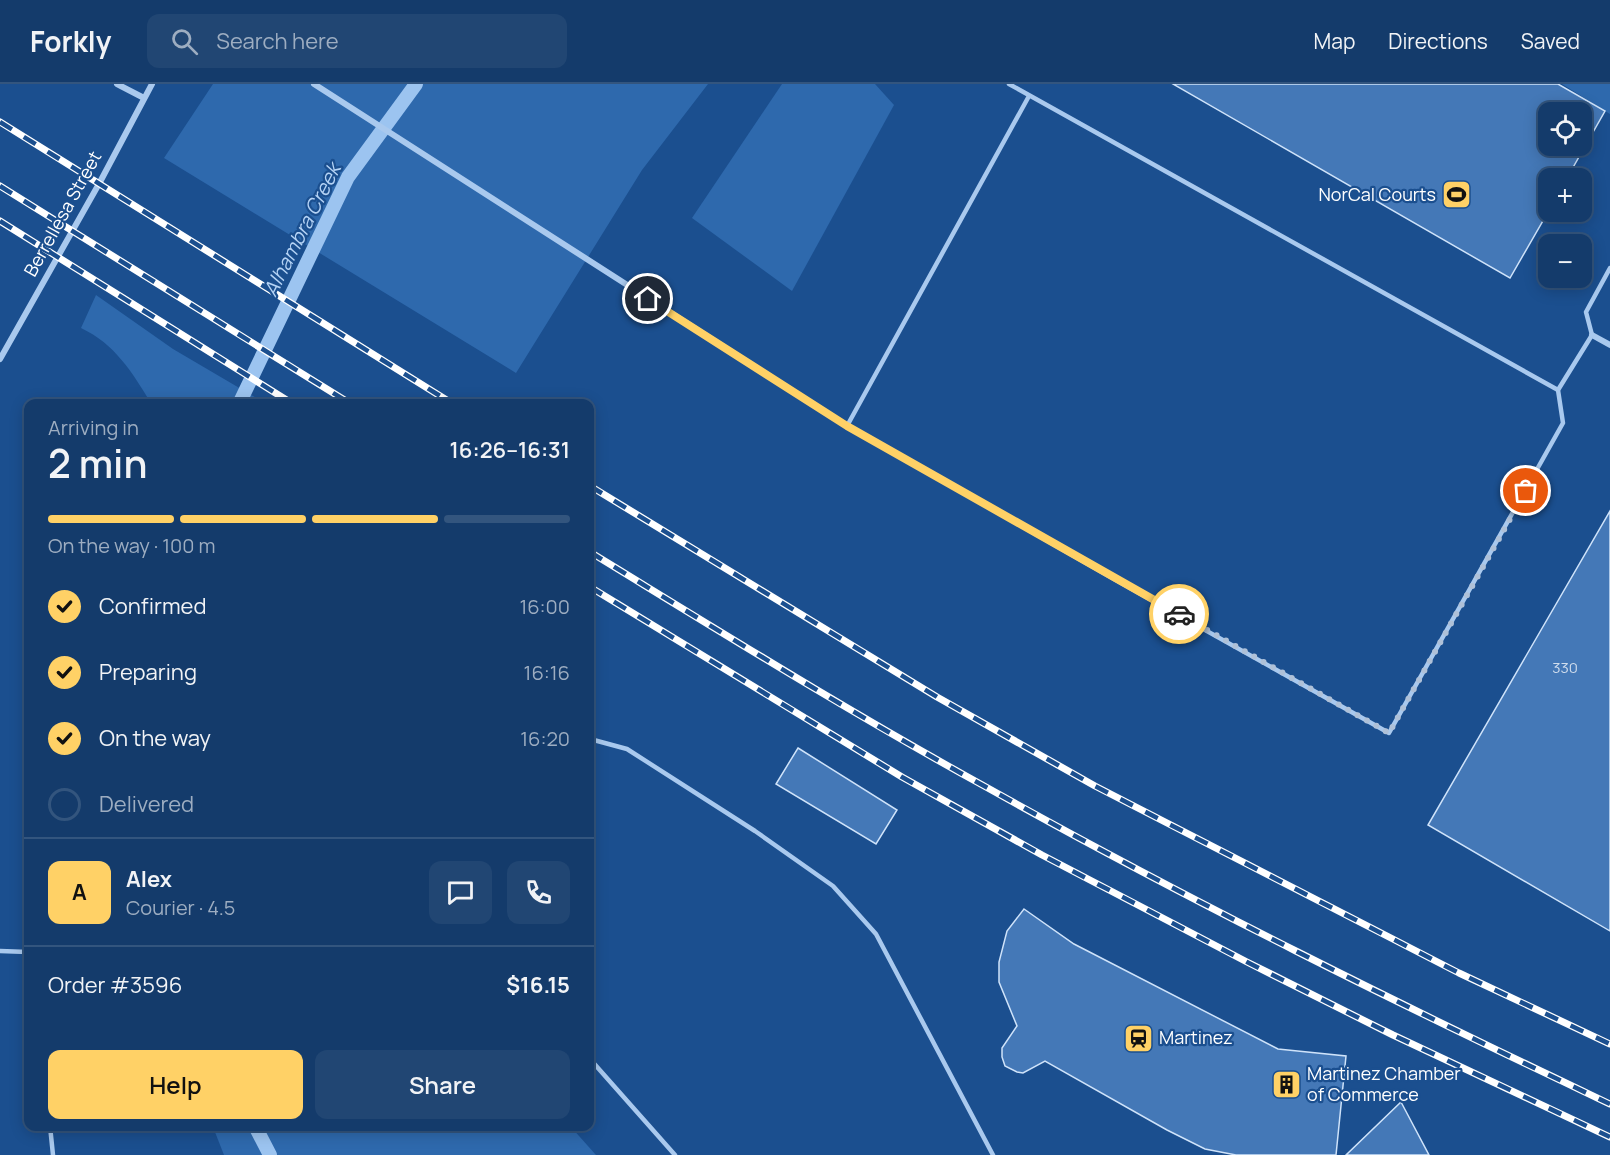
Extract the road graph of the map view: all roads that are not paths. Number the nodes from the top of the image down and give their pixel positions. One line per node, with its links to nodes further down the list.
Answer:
1 (117, 84): 6 (street)
2 (152, 84): 6 (street, Berrellesa Street)
3 (314, 84): 12 (street)
4 (1009, 84): 5 (lane)
5 (1029, 96): 11 (lane); 12 (lane)
6 (144, 98): 10 (street, Berrellesa Street)
7 (1610, 268): 8 (lane)
8 (1592, 335): 9 (street); 11 (lane)
9 (1610, 345)
10 (0, 359)
11 (1558, 390): 12 (lane)
12 (847, 426)
13 (594, 739): 20 (lane)
14 (0, 951): 15 (lane)
15 (24, 952)
16 (594, 1064): 19 (lane)
17 (50, 1131): 18 (lane)
18 (52, 1155)
19 (675, 1155)
20 (993, 1155)

